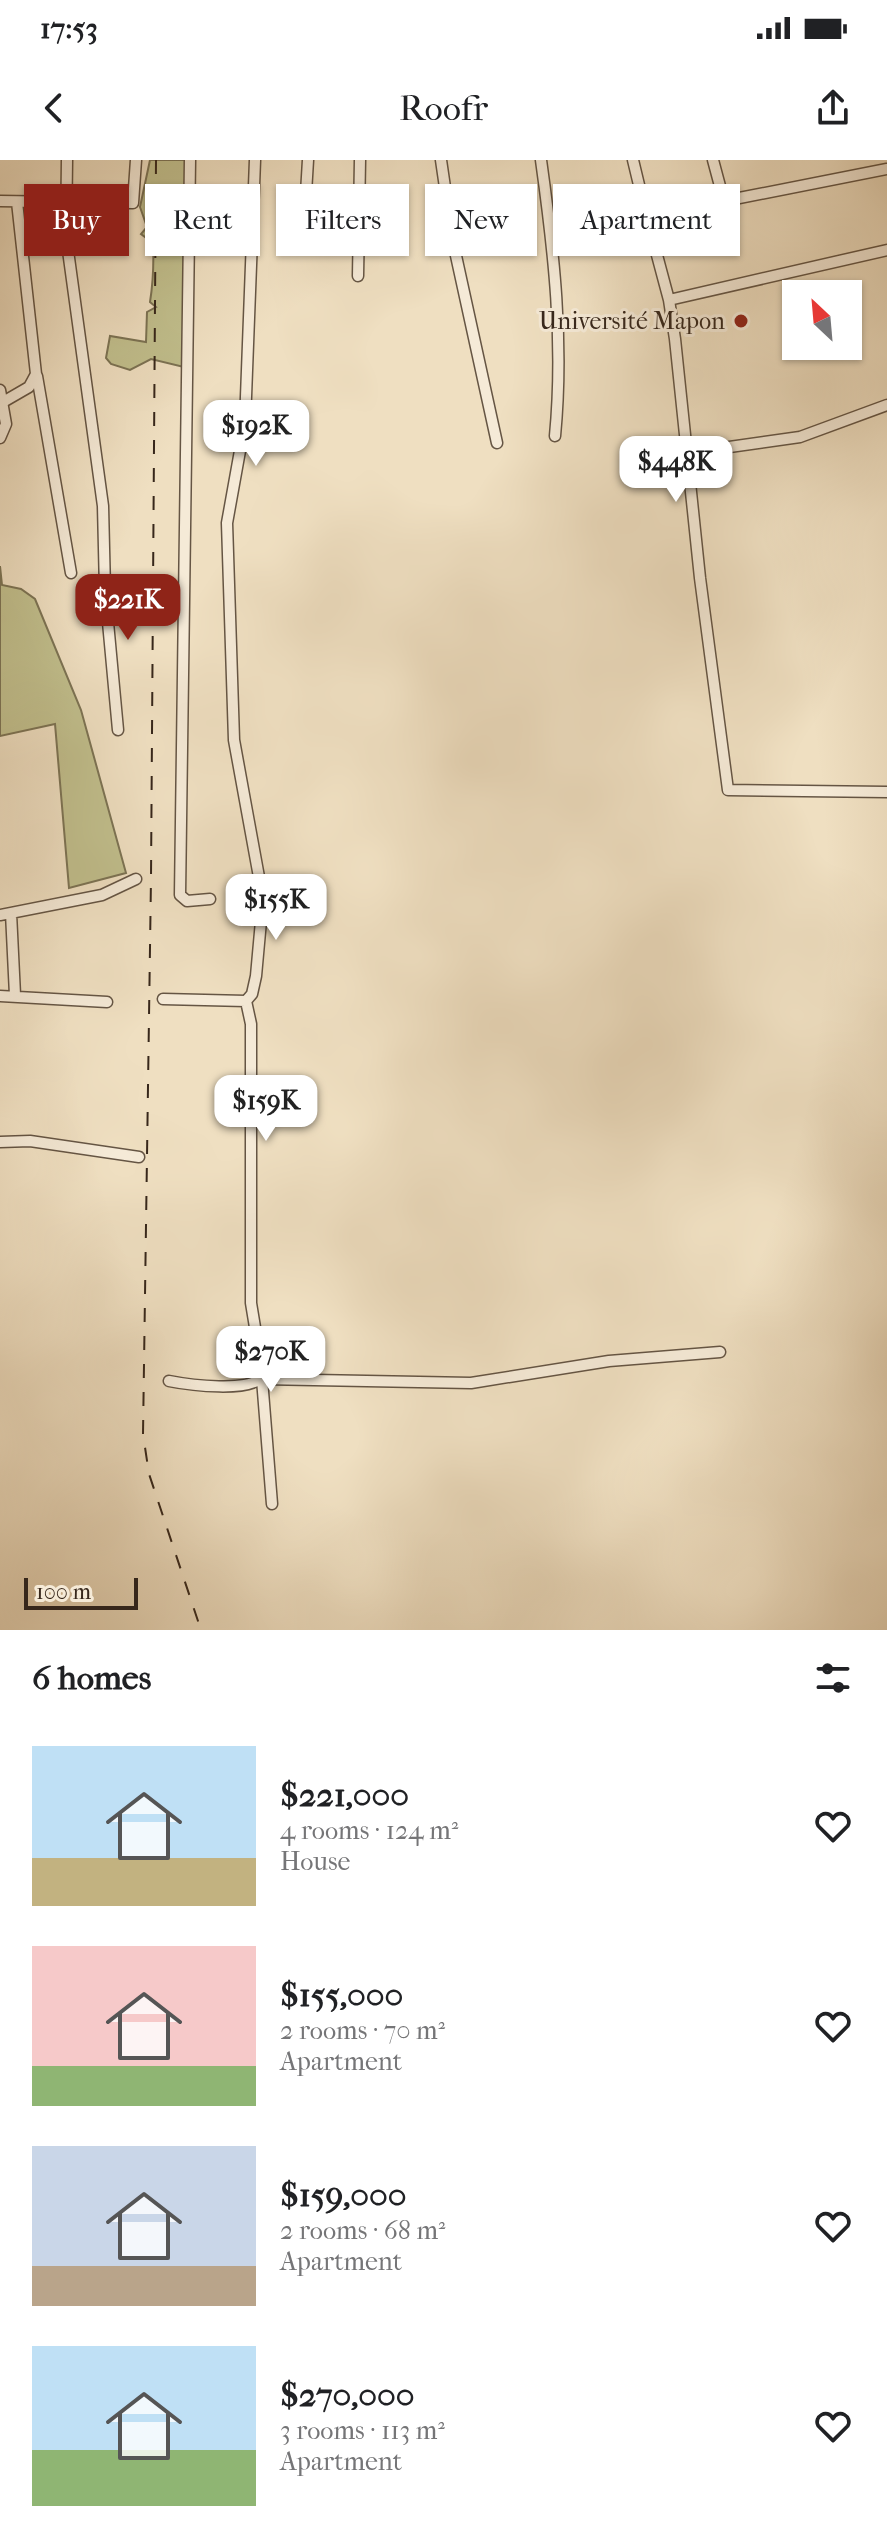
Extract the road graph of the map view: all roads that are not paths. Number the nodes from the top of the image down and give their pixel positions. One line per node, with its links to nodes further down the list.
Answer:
1 (67, 160): 12 (street)
2 (136, 160): 20 (street)
3 (190, 160): 38 (street)
4 (255, 160): 43 (street)
5 (308, 160): 13 (street)
6 (360, 160): 24 (street)
7 (441, 160): 32 (street)
8 (541, 160): 30 (street)
9 (633, 160): 14 (street)
10 (713, 160): 15 (street)
11 (887, 169): 16 (street)
12 (66, 184)
13 (307, 184)
14 (639, 184)
15 (719, 184)
16 (740, 198)
17 (0, 201): 18 (street)
18 (17, 202): 19 (street); 26 (street)
19 (24, 202)
20 (129, 203)
21 (887, 250): 25 (street)
22 (69, 256): 35 (street)
23 (657, 256): 25 (street)
24 (358, 276)
25 (669, 300): 33 (street)
26 (36, 374): 28 (street); 34 (street)
27 (0, 390): 28 (street)
28 (3, 402): 31 (street)
29 (887, 405): 33 (street)
30 (555, 436)
31 (0, 438)
32 (497, 443)
33 (687, 453): 36 (street)
34 (71, 573)
35 (118, 730)
36 (887, 792)
37 (136, 879): 39 (street)
38 (210, 899)
39 (5, 914): 40 (street)
40 (15, 995): 41 (street); 44 (street)
41 (0, 996)
42 (163, 999): 43 (street)
43 (246, 1001): 48 (street)
44 (107, 1002)
45 (0, 1142): 46 (street)
46 (139, 1157)
47 (720, 1352): 48 (street)
48 (262, 1379): 49 (street); 50 (street)
49 (169, 1381)
50 (272, 1504)

